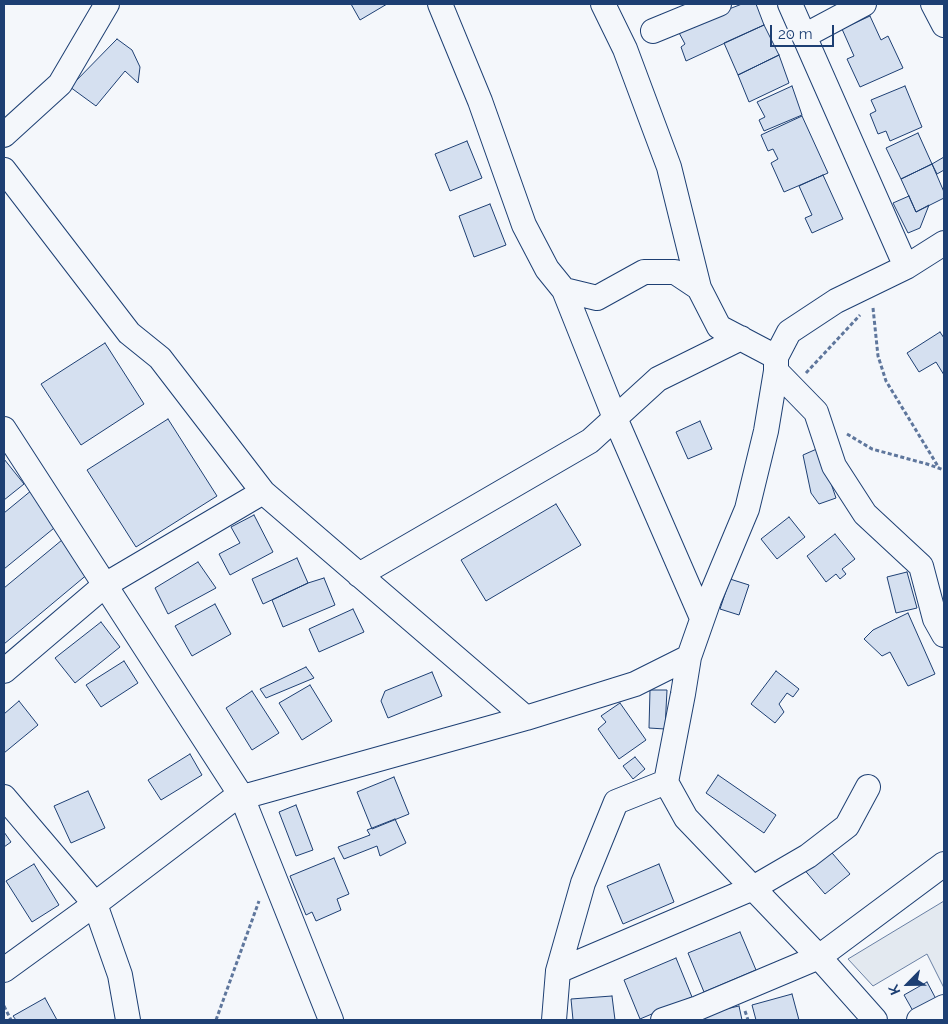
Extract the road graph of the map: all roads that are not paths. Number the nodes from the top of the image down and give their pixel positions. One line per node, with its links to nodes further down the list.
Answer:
1 (107, 4): 11 (street)
2 (440, 4): 16 (street)
3 (603, 4): 15 (street)
4 (719, 4): 9 (street)
5 (790, 4): 10 (street)
6 (864, 4): 10 (street)
7 (933, 4): 8 (street)
8 (944, 25)
9 (653, 31)
10 (804, 36): 14 (street)
11 (4, 135)
12 (4, 170): 21 (street)
13 (944, 244): 14 (street)
14 (906, 267): 18 (street)
15 (699, 288): 16 (street); 17 (street)
16 (564, 290): 19 (street)
17 (741, 338): 18 (street); 19 (street)
18 (776, 364): 24 (street); 25 (street)
19 (615, 418): 22 (street); 24 (street)
20 (4, 429): 23 (street)
21 (263, 492): 22 (street); 23 (street)
22 (359, 575): 28 (street)
23 (105, 585): 27 (street); 32 (street)
24 (702, 618): 26 (street)
25 (944, 635)
26 (688, 657): 28 (street); 29 (street)
27 (4, 671)
28 (526, 718): 32 (street)
29 (666, 782): 34 (street); 38 (street)
30 (868, 787): 34 (street)
31 (4, 797): 35 (street)
32 (242, 797): 35 (street); 41 (street)
33 (944, 864): 36 (street)
34 (753, 888): 36 (street); 38 (street)
35 (95, 904): 37 (street); 40 (street)
36 (819, 957): 43 (street); 44 (street)
37 (4, 970)
38 (558, 971): 42 (street)
39 (944, 1007): 45 (street)
40 (128, 1020)
41 (331, 1020)
42 (554, 1020)
43 (664, 1020)
44 (875, 1020)
45 (919, 1020)

